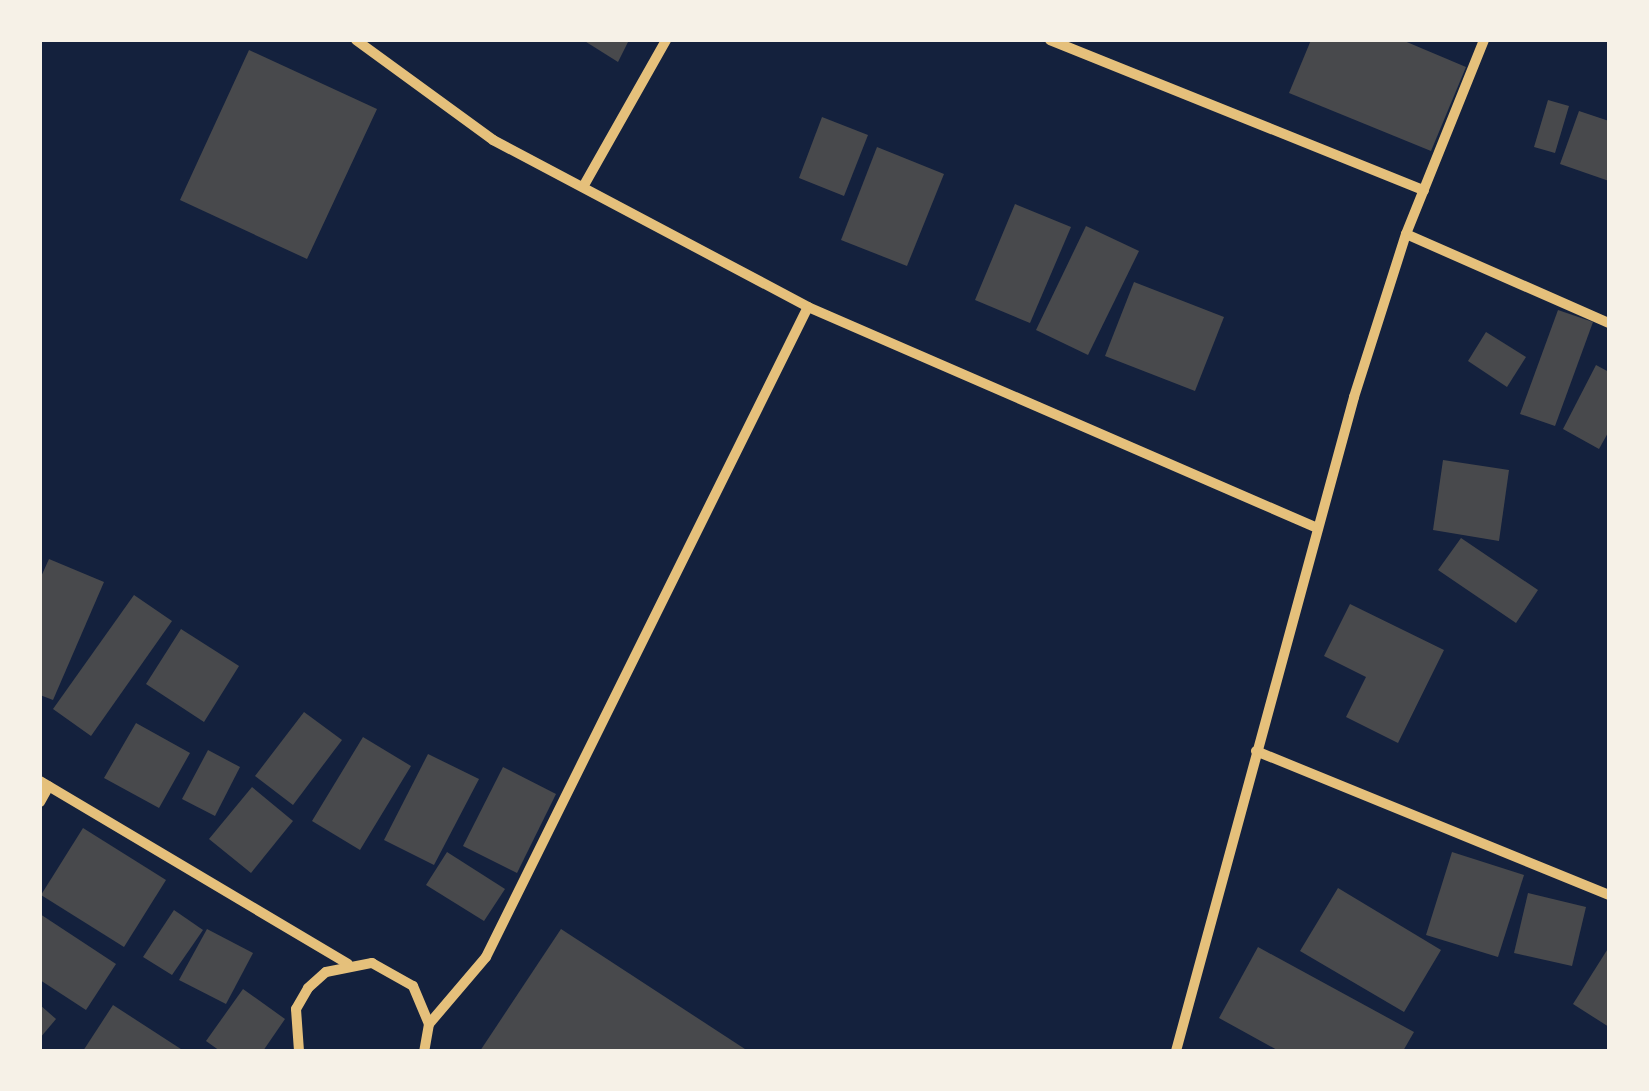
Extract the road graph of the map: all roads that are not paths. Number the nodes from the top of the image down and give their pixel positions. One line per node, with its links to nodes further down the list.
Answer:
1 (356, 40): 6 (street)
2 (381, 40): 6 (street)
3 (666, 40): 7 (street)
4 (1050, 40): 8 (street)
5 (1484, 40): 8 (street)
6 (376, 52): 7 (street)
7 (582, 187): 10 (street)
8 (1424, 190): 9 (street)
9 (1406, 234): 11 (street); 12 (street)
10 (808, 306): 12 (street); 18 (street)
11 (1609, 323)
12 (1314, 527): 13 (street)
13 (1256, 751): 16 (street); 21 (street)
14 (44, 784): 15 (street); 17 (street)
15 (40, 802)
16 (1609, 895)
17 (348, 964): 18 (street); 19 (street)
18 (429, 1024): 20 (street)
19 (299, 1051)
20 (424, 1051)
21 (1176, 1051)

